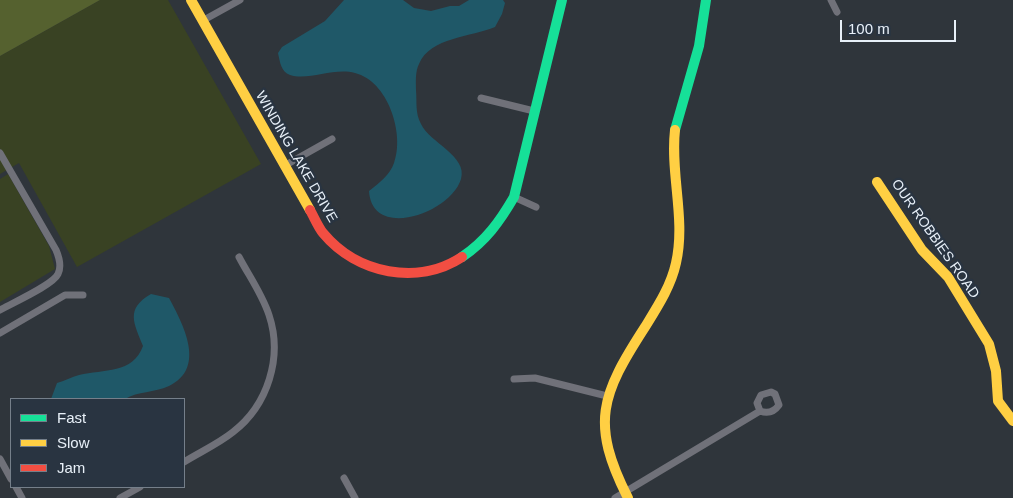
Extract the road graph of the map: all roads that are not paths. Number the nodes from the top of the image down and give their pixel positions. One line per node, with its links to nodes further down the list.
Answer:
1 (191, 0): 7 (street, WINDING LAKE DRIVE)
2 (240, 0): 7 (street)
3 (562, 0): 9 (street, WINDING LAKE DRIVE)
4 (706, 0): 21 (street)
5 (831, 0): 6 (street)
6 (837, 12)
7 (202, 21): 12 (street, WINDING LAKE DRIVE)
8 (480, 98): 9 (street)
9 (534, 111): 14 (street, WINDING LAKE DRIVE)
10 (332, 139): 12 (street)
11 (0, 153): 18 (street)
12 (284, 166): 14 (street, WINDING LAKE DRIVE)
13 (877, 182): 23 (street, OUR ROBBIES ROAD)
14 (514, 197): 15 (street)
15 (536, 208)
16 (239, 257): 25 (street)
17 (83, 295): 19 (street)
18 (0, 310)
19 (0, 332)
20 (514, 379): 21 (street)
21 (607, 396): 29 (street)
22 (760, 411): 29 (street)
23 (1013, 421)
24 (0, 459): 26 (street)
25 (185, 461)
26 (10, 477)
27 (344, 478): 31 (street)
28 (138, 488): 30 (street)
29 (627, 495): 32 (street)
30 (120, 498)
31 (355, 498)
32 (615, 498)

